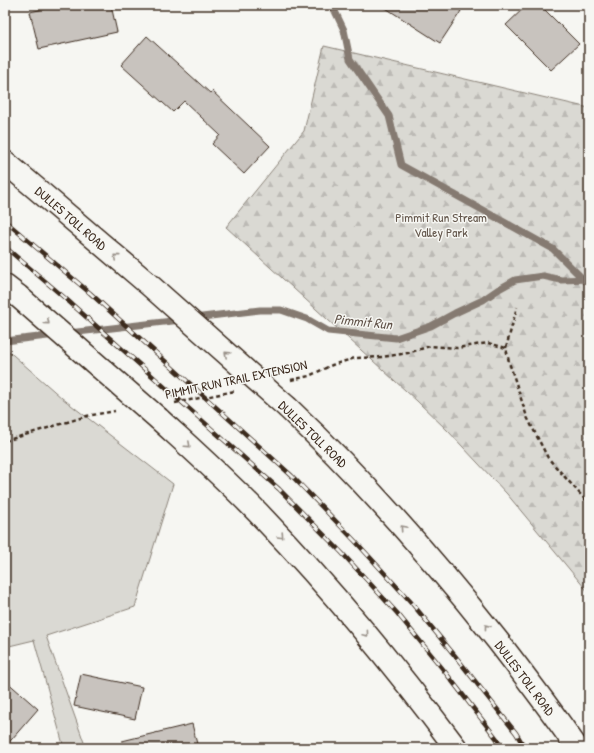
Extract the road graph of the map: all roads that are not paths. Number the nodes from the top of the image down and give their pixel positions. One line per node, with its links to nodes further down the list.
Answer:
1 (5, 162): 4 (highway, DULLES TOLL ROAD, one-way to 1, bridge)
2 (11, 291): 3 (highway, one-way to 3, bridge)
3 (456, 748)
4 (577, 748)

